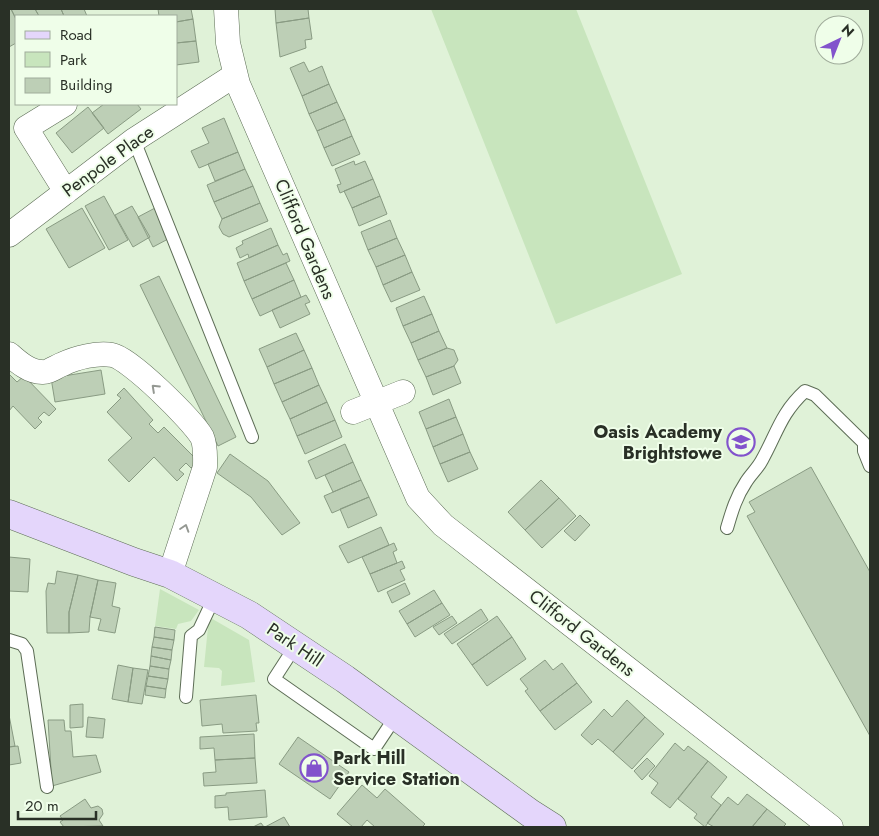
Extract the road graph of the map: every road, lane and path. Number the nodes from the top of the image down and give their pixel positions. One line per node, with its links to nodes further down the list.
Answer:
1 (226, 9): 2 (street, Clifford Gardens)
2 (235, 75): 4 (street, Penpole Place); 9 (street, Clifford Gardens)
3 (63, 105): 5 (street)
4 (134, 140): 5 (street, Penpole Place); 11 (lane)
5 (66, 192): 6 (street, Penpole Place)
6 (9, 234)
7 (9, 354): 16 (street, one-way to 7)
8 (403, 392): 9 (street)
9 (376, 402): 10 (street); 24 (street, Clifford Gardens)
10 (353, 412)
11 (252, 437)
12 (867, 440): 13 (lane); 15 (lane)
13 (870, 466)
14 (9, 514): 16 (main road, Park Hill)
15 (727, 528)
16 (170, 574): 17 (main road, Park Hill)
17 (215, 596): 19 (main road, Park Hill); 20 (lane)
18 (9, 640): 22 (lane)
19 (296, 645): 21 (main road, Park Hill); 21 (lane)
20 (186, 697)
21 (396, 716): 23 (main road, Park Hill)
22 (47, 787)
23 (552, 827)
24 (832, 827)

